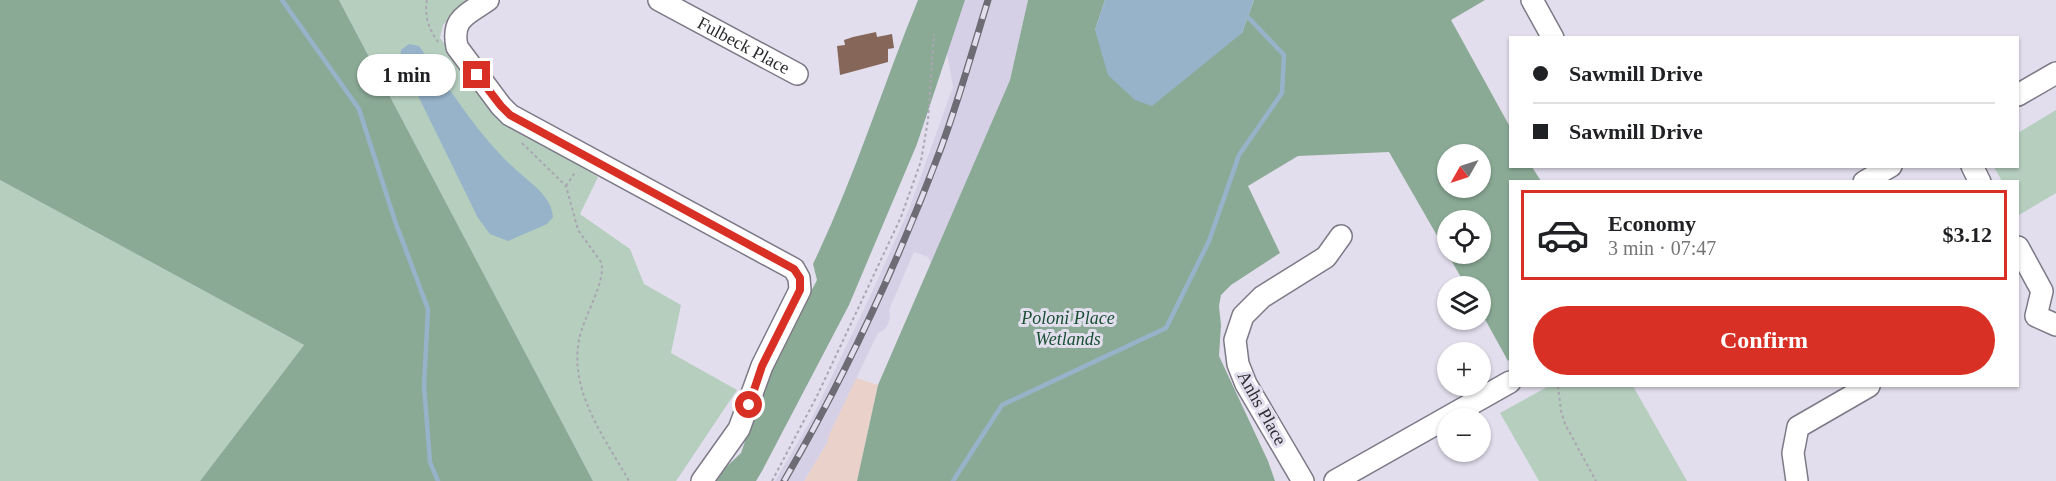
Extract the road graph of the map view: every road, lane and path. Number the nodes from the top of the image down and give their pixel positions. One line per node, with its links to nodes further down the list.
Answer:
1 (427, 0): 7 (path)
2 (488, 0): 22 (street)
3 (659, 0): 9 (street, Fulbeck Place)
4 (1532, 0): 6 (street)
5 (934, 34): 23 (path)
6 (1552, 36)
7 (440, 44)
8 (2056, 73): 10 (street)
9 (797, 74)
10 (2019, 94)
11 (520, 141): 21 (path)
12 (1888, 168): 13 (street)
13 (1867, 180)
14 (1341, 236): 24 (street, Anhs Place)
15 (2019, 249): 16 (street)
16 (2026, 321): 17 (street)
17 (2056, 325)
18 (1509, 383): 25 (street)
19 (1558, 387): 26 (path)
20 (1867, 387): 27 (street)
21 (629, 481)
22 (702, 481)
23 (772, 481)
24 (1303, 481)
25 (1335, 481)
26 (1596, 481)
27 (1797, 481)

